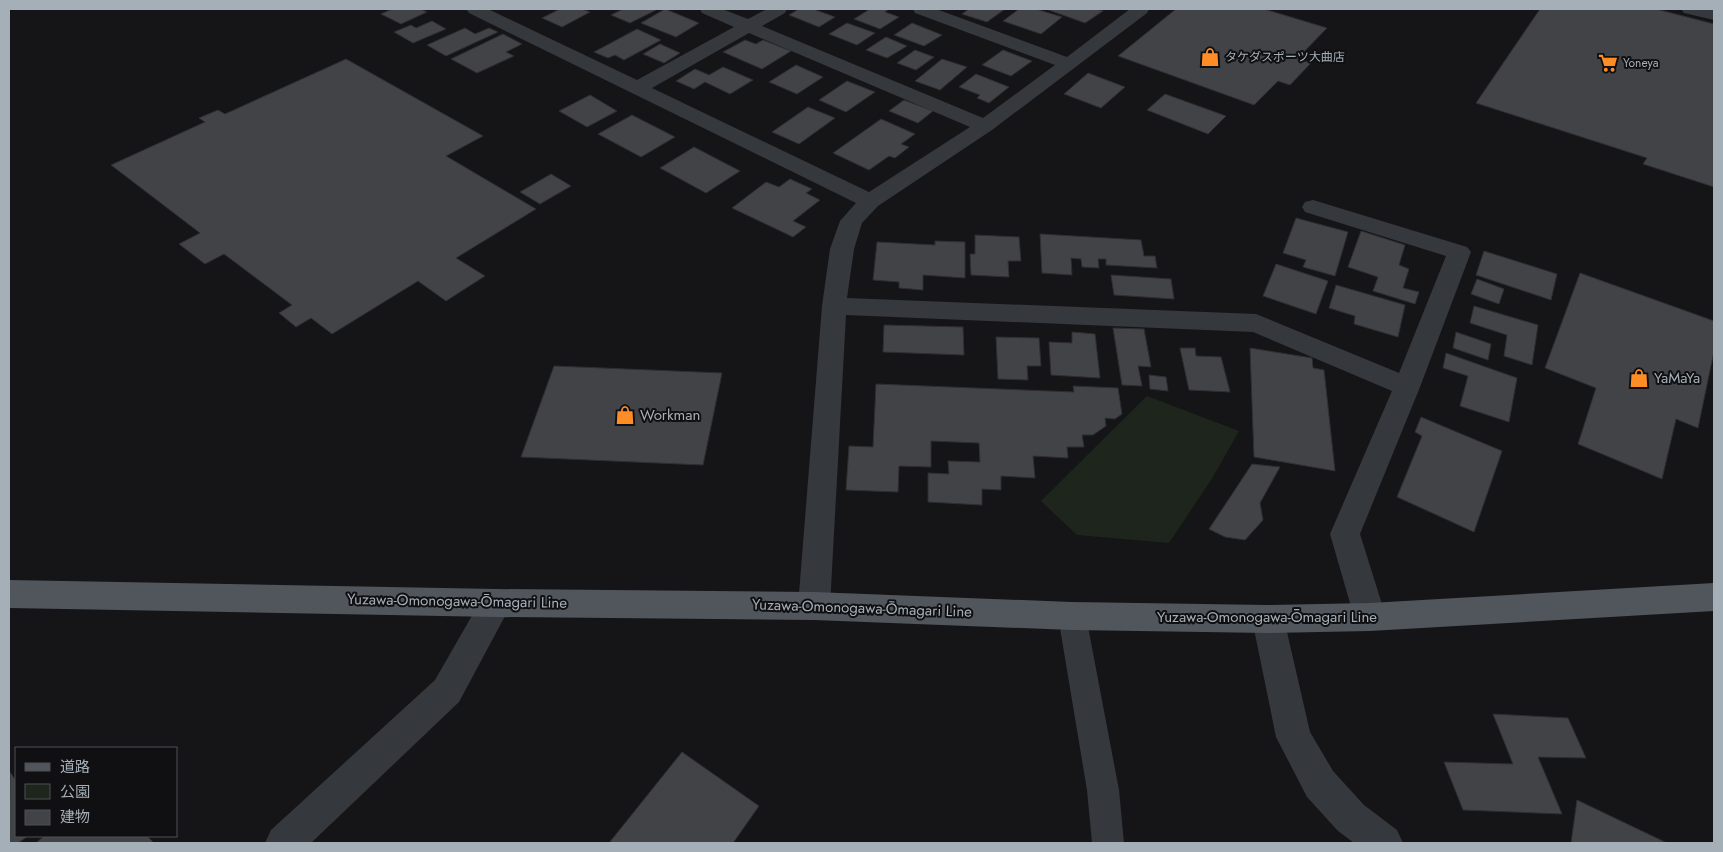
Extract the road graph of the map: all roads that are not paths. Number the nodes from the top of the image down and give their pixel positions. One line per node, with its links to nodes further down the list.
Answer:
1 (475, 9): 10 (street)
2 (708, 9): 8 (street)
3 (779, 9): 8 (street)
4 (921, 9): 9 (street)
5 (1141, 9): 9 (street)
6 (1690, 9): 7 (street)
7 (1714, 15)
8 (749, 26): 10 (street); 11 (street)
9 (1069, 64): 11 (street)
10 (639, 88): 12 (street)
11 (985, 126): 12 (street)
12 (870, 201): 14 (street)
13 (1312, 207): 15 (street)
14 (834, 306): 15 (street); 19 (street)
15 (1407, 387): 21 (street)
16 (9, 594): 18 (main road, Yuzawa-Omonogawa-Ōmagari Line)
17 (1714, 597): 21 (main road, Yuzawa-Omonogawa-Ōmagari Line)
18 (496, 603): 19 (main road, Yuzawa-Omonogawa-Ōmagari Line); 23 (street)
19 (814, 606): 20 (main road, Yuzawa-Omonogawa-Ōmagari Line)
20 (1072, 616): 22 (main road, Yuzawa-Omonogawa-Ōmagari Line); 24 (lane)
21 (1370, 617): 22 (main road, Yuzawa-Omonogawa-Ōmagari Line)
22 (1268, 619): 25 (street)
23 (284, 843)
24 (1108, 843)
25 (1384, 843)

